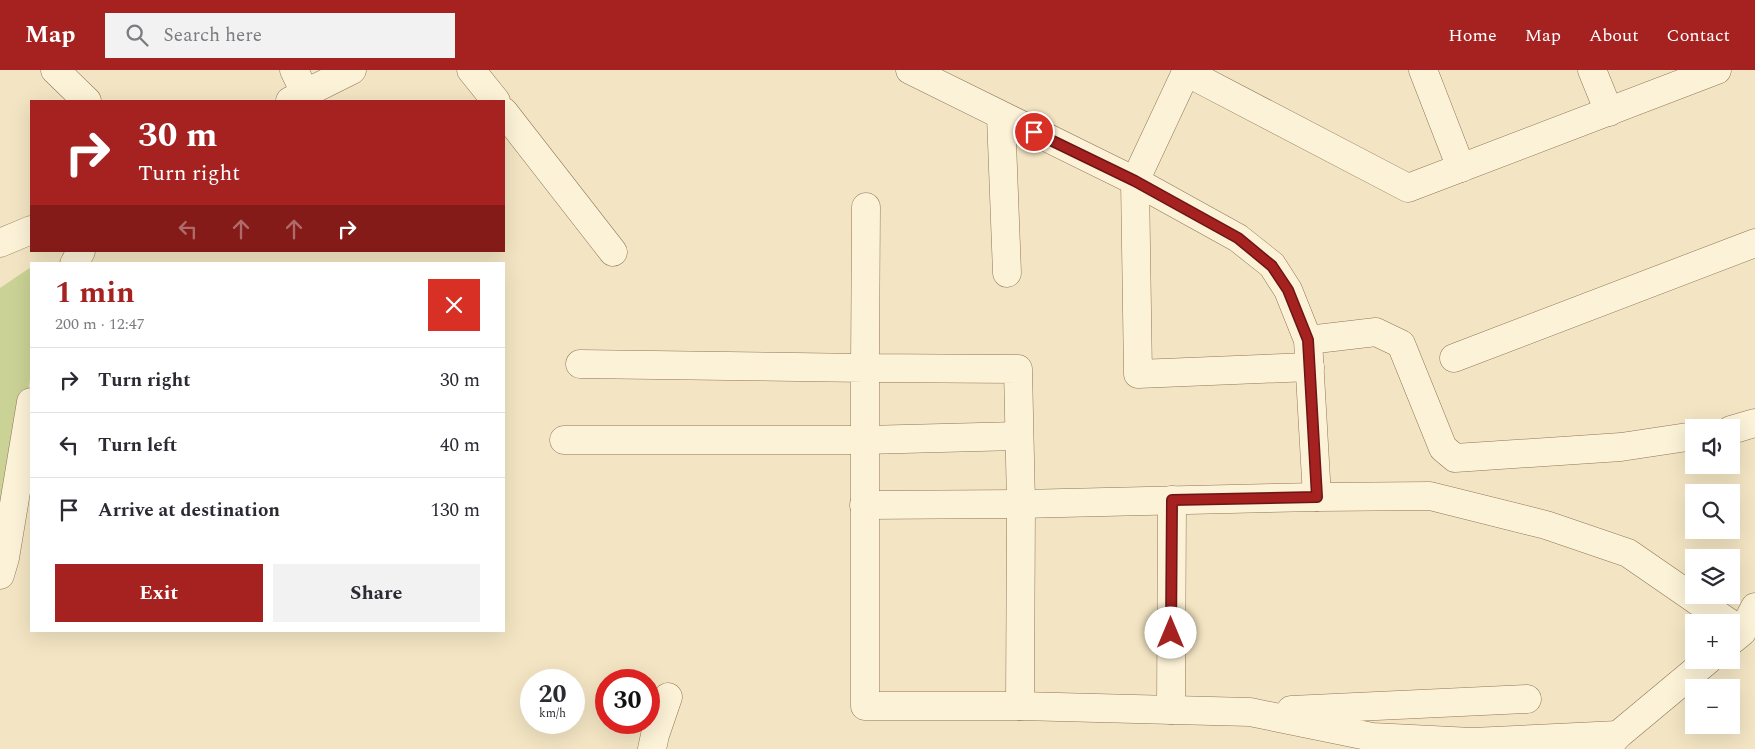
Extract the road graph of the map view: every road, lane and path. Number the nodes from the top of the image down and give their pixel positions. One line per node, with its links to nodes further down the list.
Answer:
1 (55, 70): 10 (street)
2 (352, 70): 9 (street)
3 (471, 70): 11 (street)
4 (910, 70): 14 (street)
5 (1423, 70): 15 (street)
6 (1592, 70): 12 (street)
7 (1717, 70): 12 (street)
8 (1186, 71): 15 (street); 16 (street)
9 (296, 88)
10 (86, 100)
11 (495, 100)
12 (1609, 112): 15 (street)
13 (505, 113): 21 (street)
14 (1001, 116): 16 (street); 22 (street)
15 (1461, 168)
16 (1135, 181): 23 (street); 26 (street)
17 (866, 207): 27 (street)
18 (30, 230): 19 (street)
19 (0, 243)
20 (1755, 243): 24 (street)
21 (613, 252)
22 (1007, 273)
23 (1308, 340): 26 (street); 32 (street)
24 (1454, 358)
25 (580, 364): 27 (street)
26 (1310, 367): 36 (street)
27 (865, 368): 31 (street); 34 (street)
28 (30, 414): 35 (street)
29 (1755, 424): 30 (street)
30 (1740, 428)
31 (1019, 436): 34 (street); 38 (street)
32 (1685, 437)
33 (564, 440): 34 (street)
34 (865, 440): 39 (street)
35 (25, 477): 40 (street)
36 (1317, 497): 37 (street); 42 (street)
37 (1172, 500): 38 (street); 48 (street)
38 (1021, 504): 39 (street); 47 (street)
39 (864, 505): 47 (street)
40 (0, 575)
41 (1755, 607): 43 (street)
42 (1710, 614)
43 (1740, 630)
44 (1698, 669): 51 (street)
45 (668, 697): 52 (street)
46 (1527, 699): 49 (street)
47 (1020, 706): 48 (street)
48 (1171, 710): 49 (street)
49 (1250, 712): 50 (street)
50 (1472, 742): 51 (street); 53 (street)
51 (1618, 744)
52 (652, 749)
53 (1434, 749)

